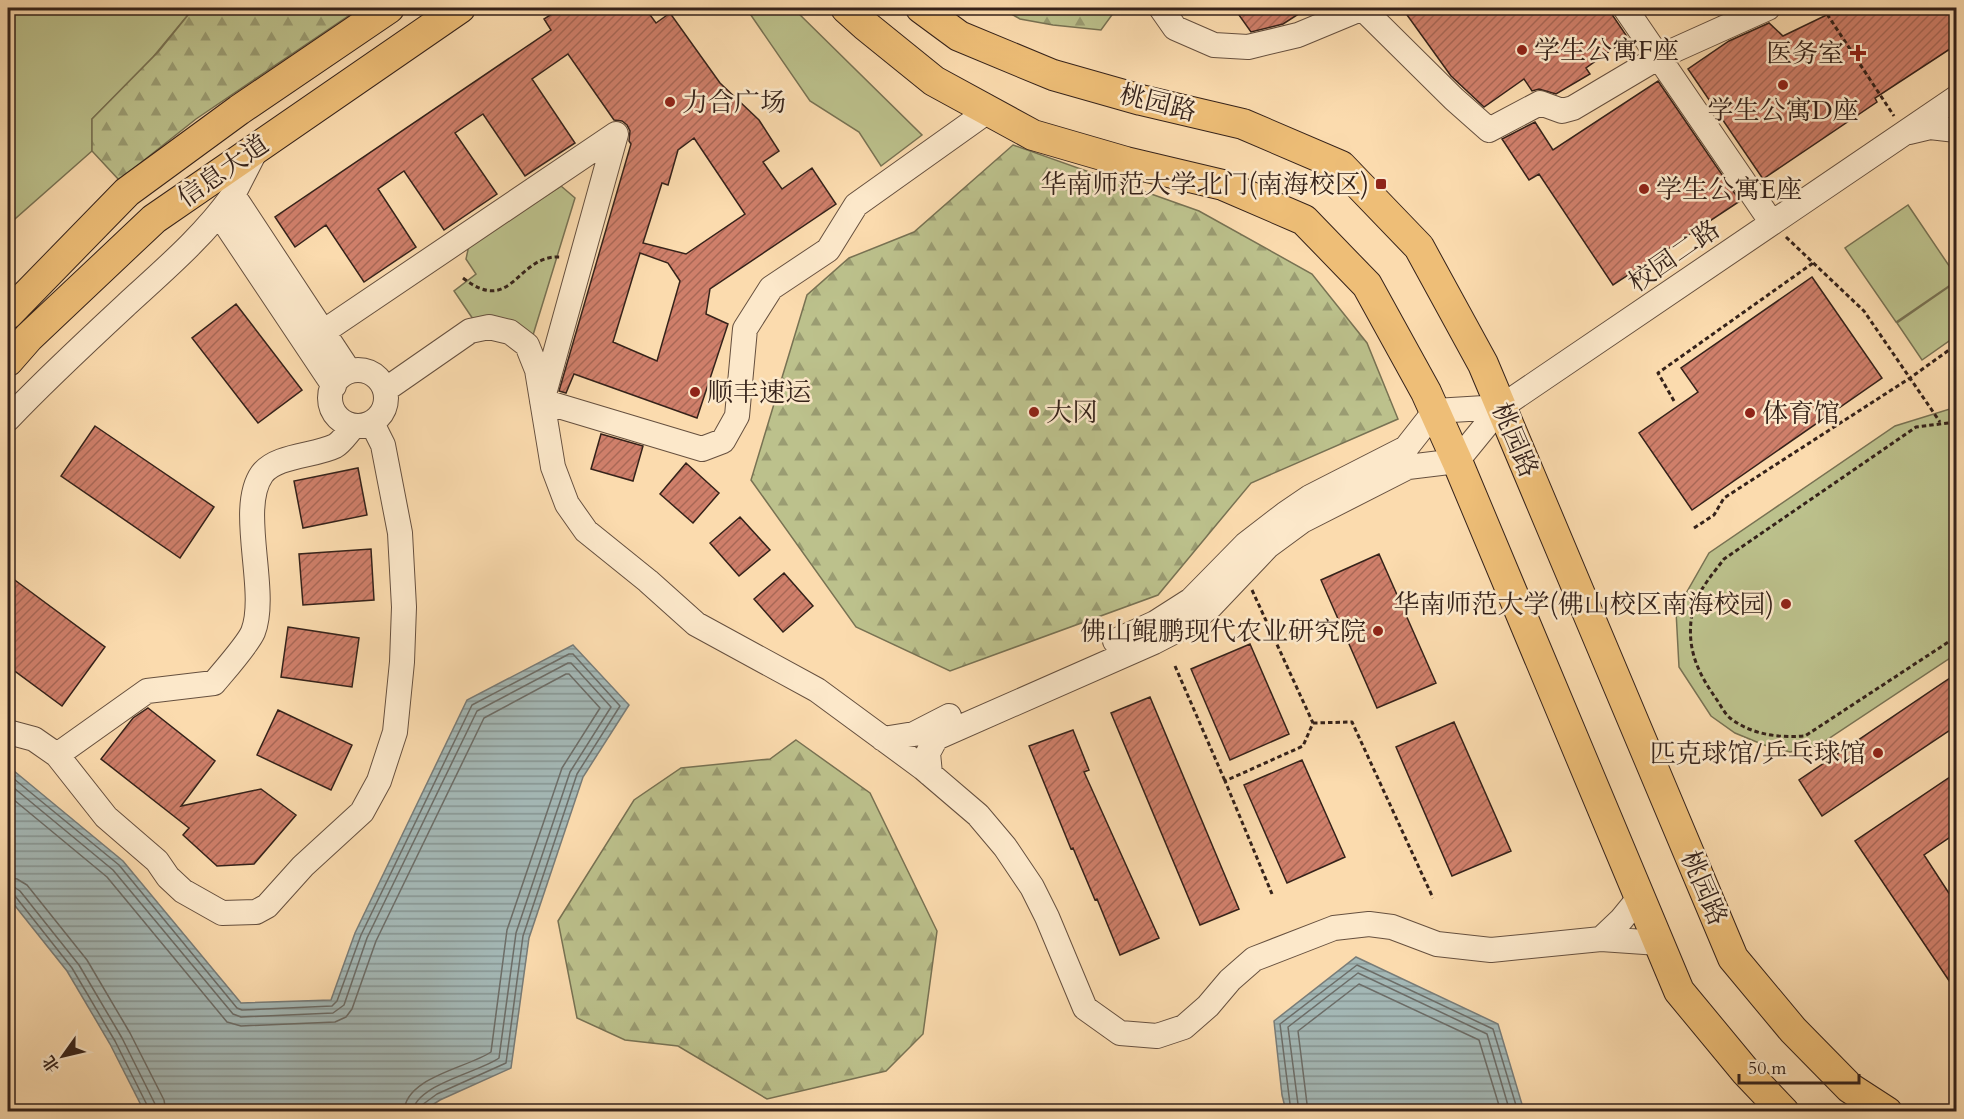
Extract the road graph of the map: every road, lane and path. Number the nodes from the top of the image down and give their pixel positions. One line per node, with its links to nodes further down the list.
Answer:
1 (389, 8): 23 (main road, 信息大道)
2 (460, 8): 16 (main road, 信息大道)
3 (846, 8): 13 (main road)
4 (921, 8): 32 (main road, 桃园路)
5 (1161, 8): 6 (street)
6 (1362, 8): 10 (street)
7 (1625, 8): 10 (street)
8 (1768, 8): 10 (street)
9 (1823, 8): 12 (path)
10 (1659, 57): 19 (street)
11 (1956, 98): 15 (street, 校园二路)
12 (1886, 104)
13 (988, 111): 31 (street); 33 (main road)
14 (1956, 130): 15 (street)
15 (1905, 133): 19 (street, 校园二路)
16 (257, 148): 17 (street); 26 (main road, 信息大道)
17 (233, 195): 18 (street); 24 (street)
18 (219, 214): 28 (street); 34 (street)
19 (1772, 223): 21 (path); 32 (street, 校园二路)
20 (581, 260): 22 (path); 24 (street); 31 (street)
21 (1814, 263): 27 (path); 30 (path)
22 (463, 278)
23 (8, 314)
24 (323, 332): 28 (street)
25 (1956, 345): 27 (path)
26 (8, 361)
27 (1910, 378): 36 (path); 39 (path)
28 (342, 379): 29 (street); 37 (street)
29 (385, 390): 31 (street); 37 (street)
30 (1674, 400)
31 (542, 401): 45 (street)
32 (1501, 407): 33 (street); 38 (street); 55 (main road, 桃园路)
33 (1434, 411): 38 (main road); 45 (street)
34 (8, 419)
35 (1956, 422): 36 (path)
36 (1941, 423): 41 (path)
37 (363, 424): 46 (street); 46 (street)
38 (1457, 461): 40 (street); 51 (main road)
39 (1694, 528)
40 (1244, 572): 43 (path); 47 (street)
41 (1956, 637)
42 (1175, 666): 48 (path)
43 (1313, 723): 48 (path); 50 (path)
44 (8, 732): 46 (street)
45 (883, 739): 47 (street)
46 (57, 755)
47 (930, 774): 52 (street)
48 (1225, 781): 49 (path)
49 (1272, 894)
50 (1433, 898)
51 (1639, 898): 52 (street); 53 (main road)
52 (1601, 939): 53 (street)
53 (1659, 943): 54 (main road)
54 (1784, 1112)
55 (1887, 1112)

